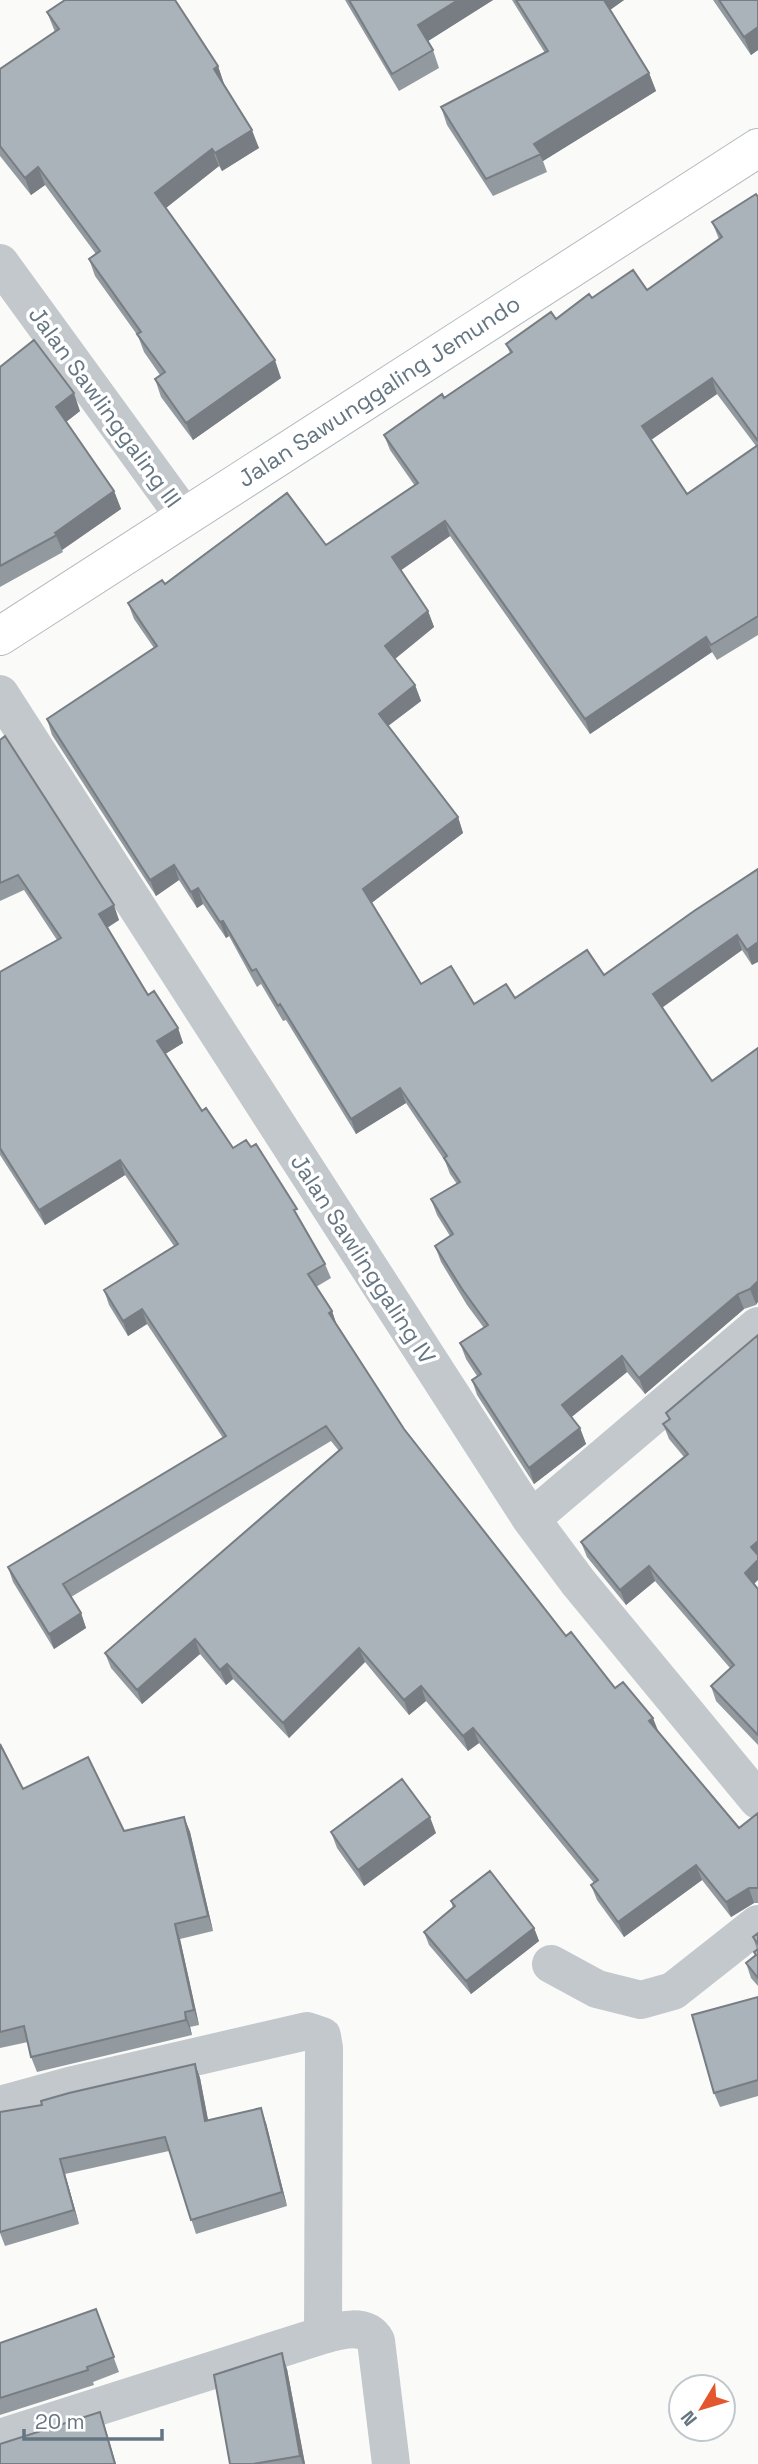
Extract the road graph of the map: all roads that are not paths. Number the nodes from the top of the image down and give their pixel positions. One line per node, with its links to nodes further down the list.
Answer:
1 (758, 148): 3 (main road, Jalan Sawunggaling Jemundo)
2 (0, 263): 3 (street, Jalan Sawlinggaling III)
3 (184, 516): 4 (main road, Jalan Sawunggaling Jemundo)
4 (0, 636)
5 (0, 694): 7 (street, Jalan Sawlinggaling IV)
6 (758, 1326): 7 (street)
7 (531, 1520): 8 (street, Jalan Sawlinggaling IV)
8 (758, 1800)
9 (758, 1924): 10 (street)
10 (551, 1964)
11 (0, 2105): 12 (street)
12 (341, 2332): 13 (street); 14 (street)
13 (0, 2438)
14 (391, 2464)

